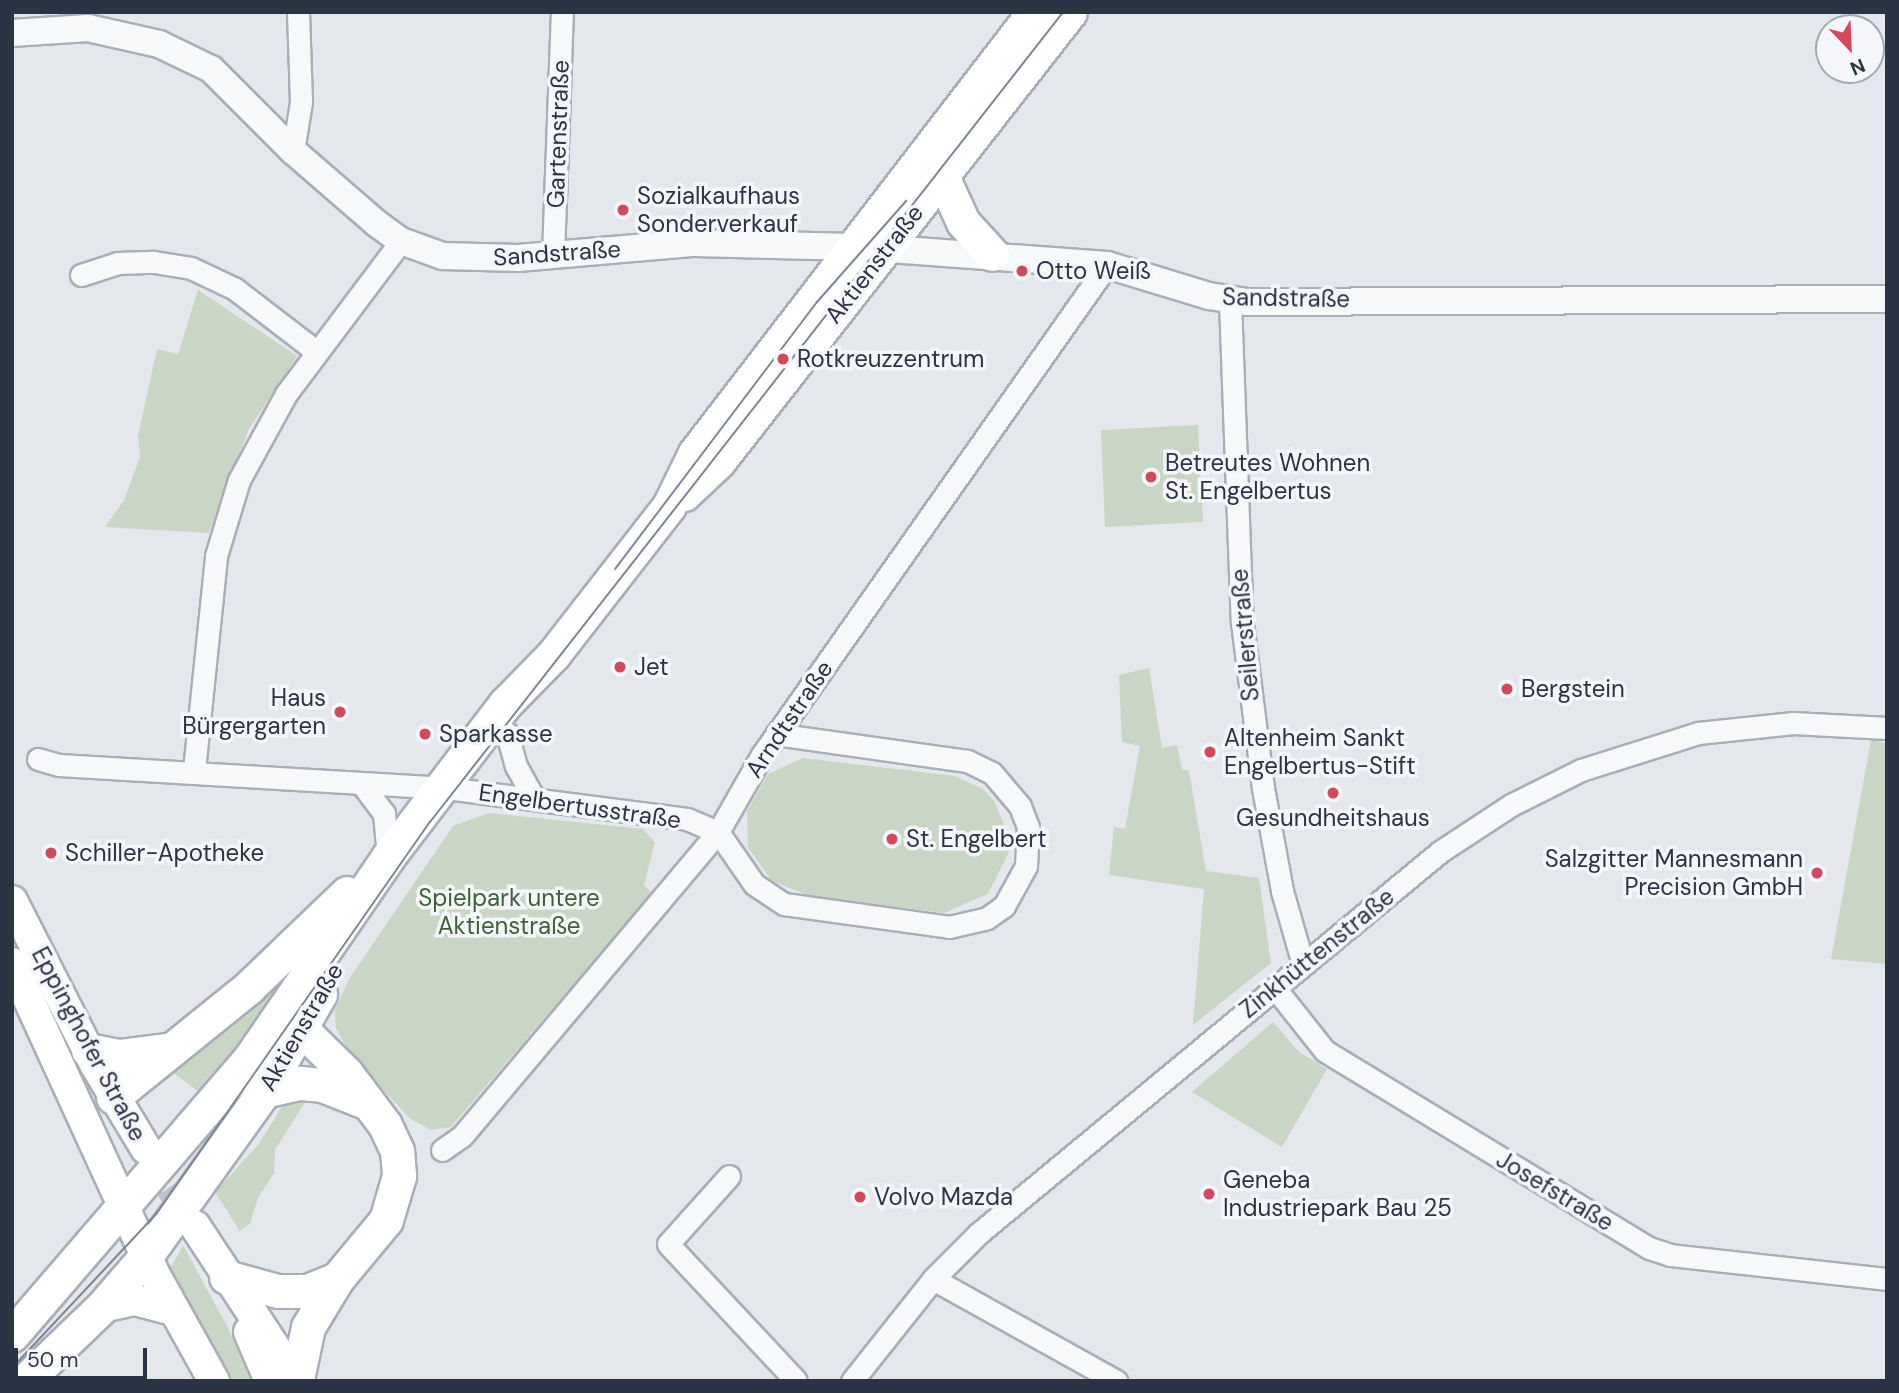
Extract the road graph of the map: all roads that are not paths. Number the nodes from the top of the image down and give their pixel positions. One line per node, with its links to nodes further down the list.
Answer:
1 (298, 12): 7 (street)
2 (562, 12): 13 (street, Gartenstraße)
3 (1034, 12): 10 (main road, Aktienstraße)
4 (1070, 12): 8 (main road, Aktienstraße)
5 (52, 20): 6 (street, Sandstraße); 7 (street, Sandstraße)
6 (12, 33)
7 (293, 152): 9 (street, Sandstraße)
8 (942, 176): 11 (main road, Aktienstraße); 12 (main road)
9 (401, 241): 13 (street, Sandstraße); 18 (street)
10 (851, 247): 11 (street, Sandstraße); 13 (street, Sandstraße); 19 (main road, Aktienstraße)
11 (888, 248): 12 (street, Sandstraße); 19 (main road, Aktienstraße)
12 (992, 254): 14 (street, Sandstraße)
13 (553, 255)
14 (1107, 265): 17 (street, Sandstraße); 23 (street, Arndtstraße)
15 (81, 275): 18 (street)
16 (1887, 299): 17 (street, Sandstraße)
17 (1230, 300): 32 (street, Seilerstraße)
18 (317, 352): 25 (street)
19 (669, 506): 20 (main road, Aktienstraße)
20 (553, 655): 22 (main road, Aktienstraße); 27 (main road, Aktienstraße)
21 (1887, 728): 32 (street, Zinkhüttenstraße)
22 (507, 733): 27 (main road, Aktienstraße); 28 (street)
23 (776, 734): 29 (street, Arndtstraße); 29 (street)
24 (38, 759): 25 (street, Engelbertusstraße)
25 (194, 770): 26 (street, Engelbertusstraße)
26 (361, 783): 27 (street, Engelbertusstraße); 30 (street)
27 (450, 789): 28 (street, Engelbertusstraße); 30 (main road, Aktienstraße); 35 (main road, Aktienstraße)
28 (534, 798): 29 (street, Engelbertusstraße)
29 (718, 832): 42 (street, Arndtstraße)
30 (388, 857): 35 (main road, Aktienstraße); 36 (main road)
31 (12, 901): 37 (main road, Eppinghofer Straße)
32 (1300, 956): 34 (street, Zinkhüttenstraße)
33 (12, 964): 44 (main road)
34 (1275, 988): 49 (street, Zinkhüttenstraße); 50 (street, Josefstraße)
35 (292, 1018): 38 (main road, Aktienstraße); 40 (main road); 44 (main road, Aktienstraße)
36 (173, 1049): 37 (main road); 39 (main road)
37 (88, 1050): 39 (main road, Eppinghofer Straße)
38 (264, 1091): 40 (main road); 46 (main road, Aktienstraße)
39 (113, 1097): 41 (main road, Eppinghofer Straße)
40 (368, 1103): 48 (main road)
41 (146, 1149)
42 (442, 1150)
43 (729, 1176): 57 (street)
44 (124, 1209): 46 (main road); 53 (main road, Aktienstraße)
45 (195, 1226): 47 (main road)
46 (146, 1256): 51 (main road, Aktienstraße); 52 (main road)
47 (226, 1277): 48 (main road); 54 (main road)
48 (337, 1279): 54 (main road)
49 (933, 1279): 58 (street, Zinkhüttenstraße); 59 (street)
50 (1887, 1279)
51 (102, 1307): 52 (main road); 55 (main road, Aktienstraße)
52 (172, 1310): 56 (main road)
53 (12, 1335)
54 (288, 1380)
55 (24, 1381)
56 (214, 1381)
57 (796, 1381)
58 (852, 1381)
59 (1116, 1381)

